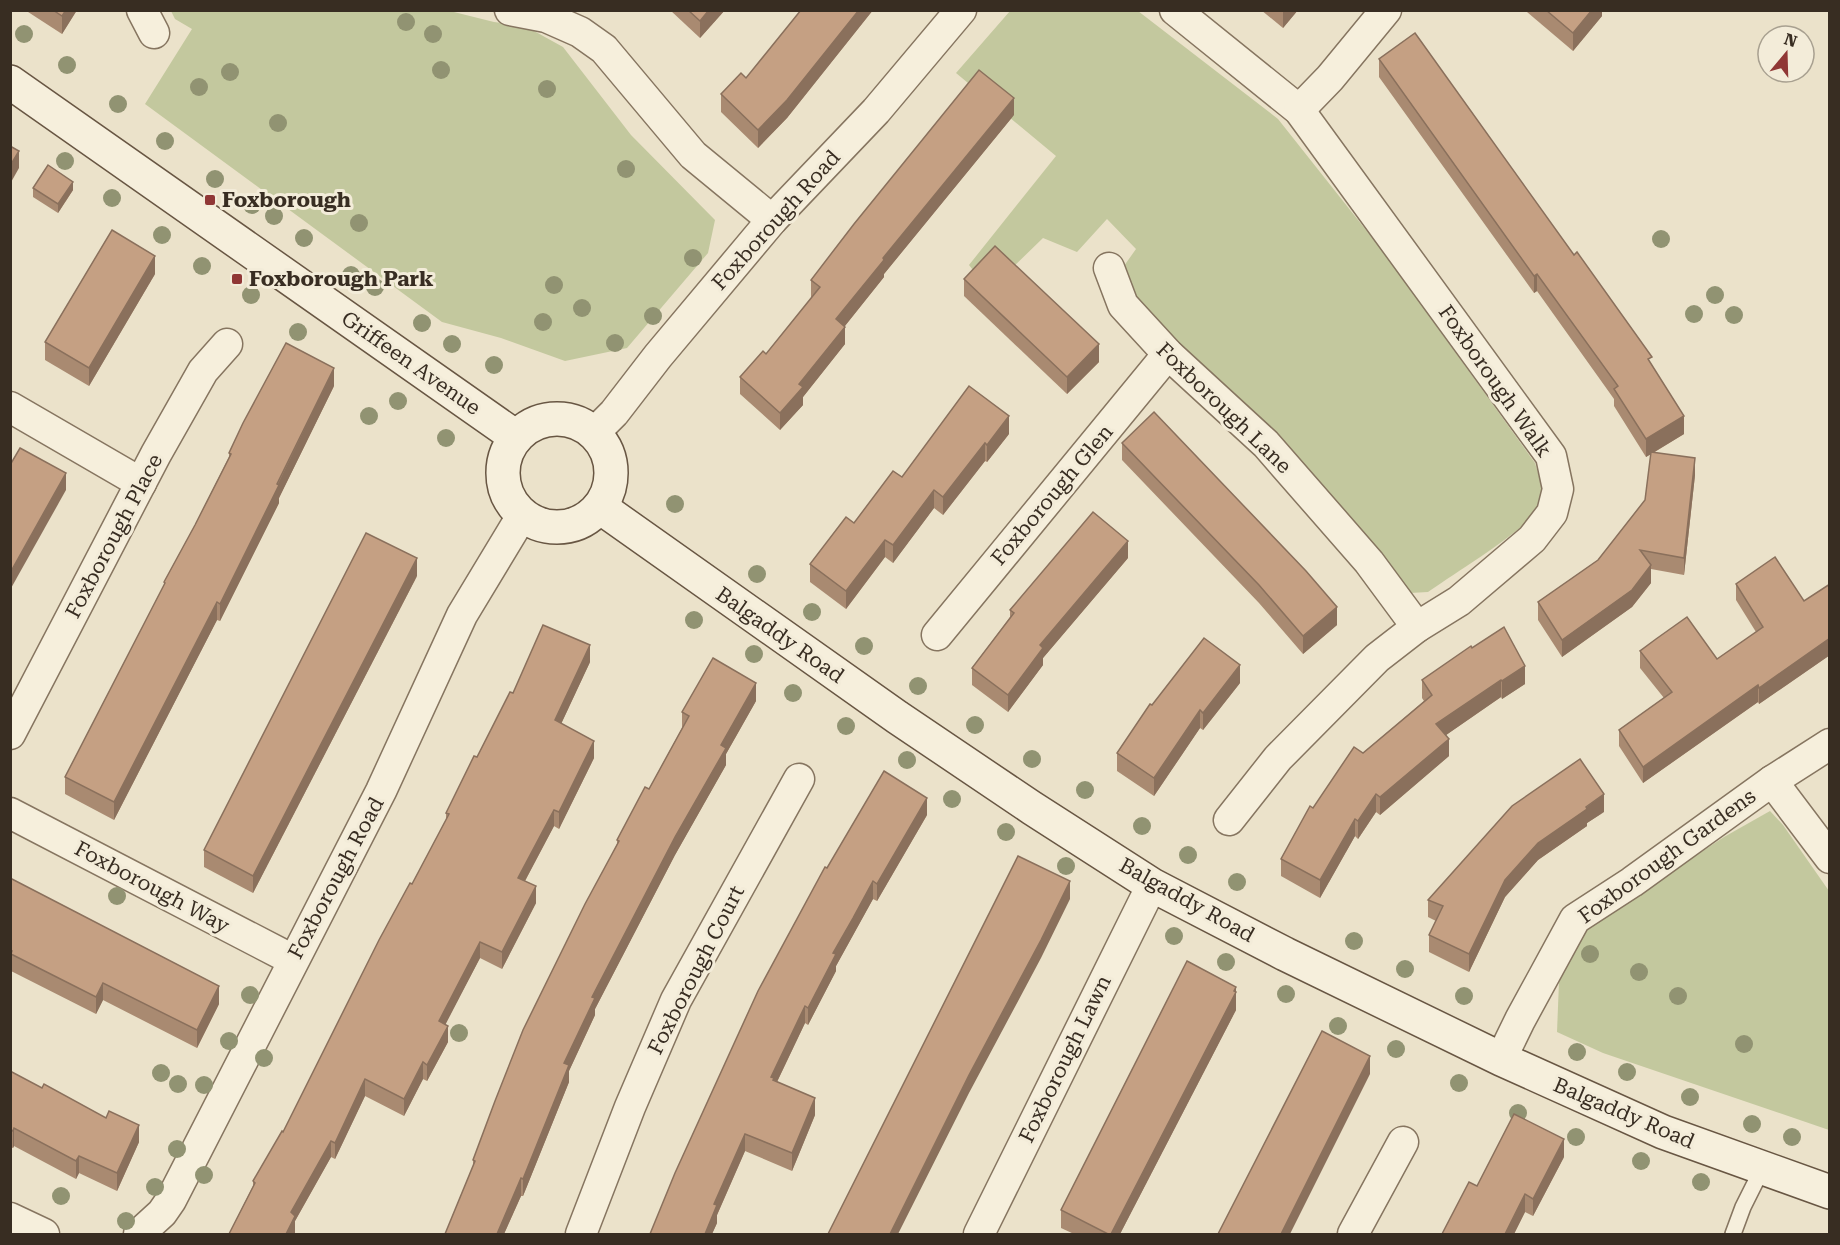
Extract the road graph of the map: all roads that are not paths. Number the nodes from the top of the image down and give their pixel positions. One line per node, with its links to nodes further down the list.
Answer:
1 (510, 10): 7 (street)
2 (961, 10): 7 (street, Foxborough Road)
3 (1175, 10): 6 (street, Foxborough Walk)
4 (1386, 10): 6 (street)
5 (10, 82): 13 (street, Griffeen Avenue)
6 (1299, 110): 17 (street, Foxborough Walk)
7 (772, 220): 12 (street, Foxborough Road)
8 (1109, 268): 10 (street, Foxborough Lane)
9 (228, 344): 14 (street, Foxborough Place)
10 (1168, 354): 17 (street, Foxborough Lane); 18 (street, Foxborough Glen)
11 (10, 406): 14 (street)
12 (594, 433): 13 (street); 15 (street)
13 (516, 437): 16 (street)
14 (141, 483): 19 (street, Foxborough Place)
15 (600, 507): 16 (street); 26 (street, Balgaddy Road)
16 (523, 514): 27 (street, Foxborough Road)
17 (1417, 627): 24 (street, Foxborough Walk)
18 (937, 635)
19 (10, 734)
20 (1830, 744): 22 (street, Foxborough Gardens)
21 (799, 779): 36 (street, Foxborough Court)
22 (1772, 781): 25 (street); 28 (street, Foxborough Gardens)
23 (10, 813): 27 (street, Foxborough Way)
24 (1229, 820)
25 (1830, 858)
26 (1152, 885): 28 (street, Balgaddy Road); 33 (street, Foxborough Lawn)
27 (293, 960): 35 (street, Foxborough Road)
28 (1501, 1059): 30 (street, Balgaddy Road)
29 (1403, 1142): 37 (street)
30 (1762, 1169): 31 (street, Balgaddy Road); 38 (lane)
31 (1830, 1192)
32 (10, 1218): 34 (street)
33 (990, 1230)
34 (44, 1234)
35 (139, 1234)
36 (581, 1234)
37 (1353, 1234)
38 (1733, 1234)

